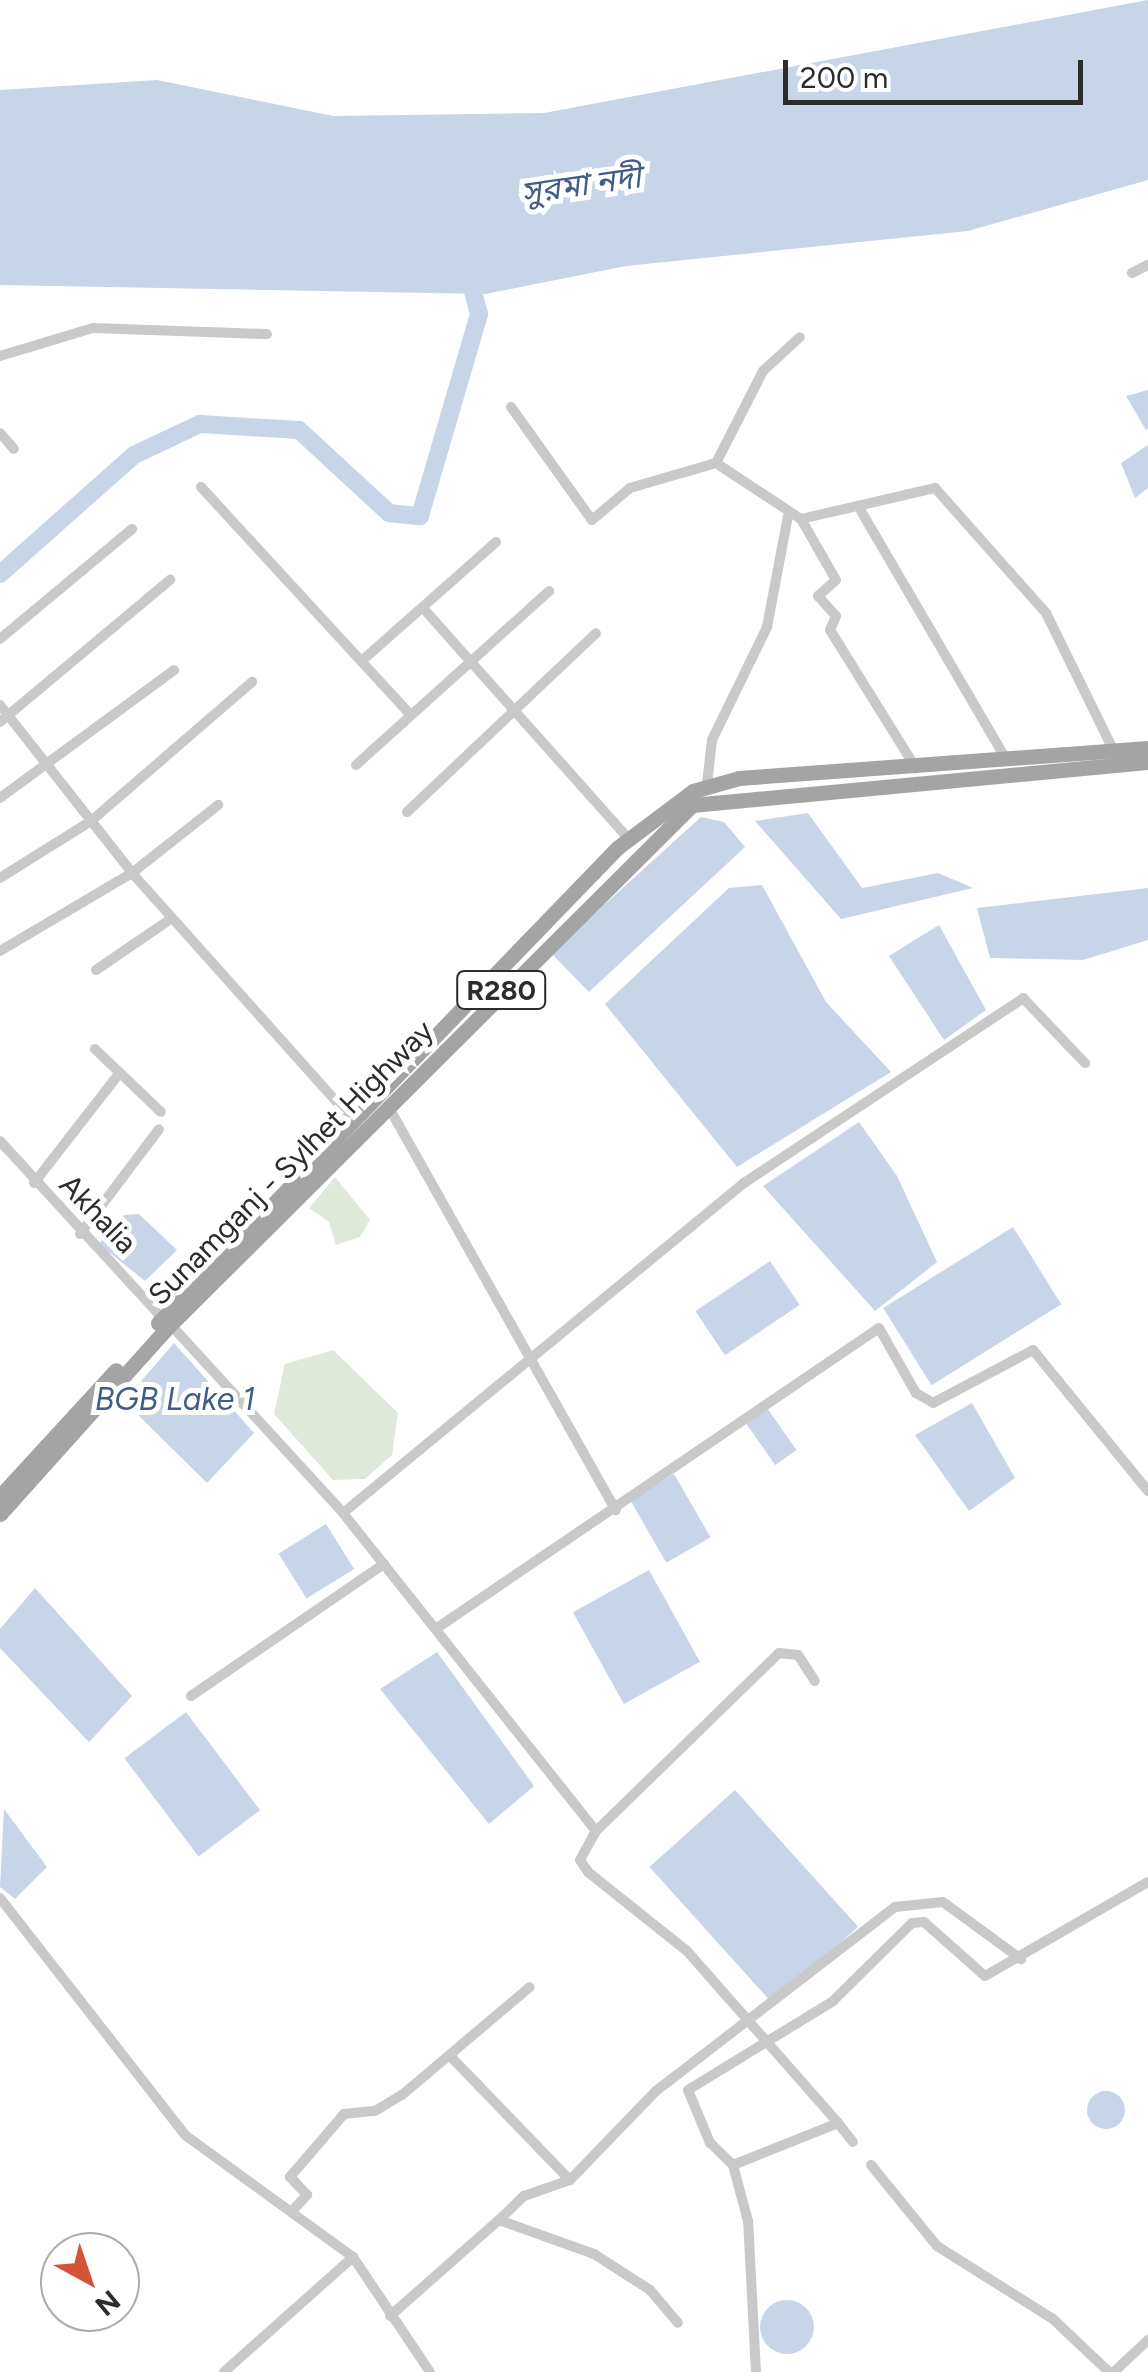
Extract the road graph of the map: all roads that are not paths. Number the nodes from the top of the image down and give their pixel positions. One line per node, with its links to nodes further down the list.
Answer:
1 (1148, 265): 2 (street)
2 (1132, 273)
3 (266, 334): 5 (street)
4 (800, 337): 9 (street)
5 (0, 356)
6 (511, 407): 9 (street)
7 (0, 433): 8 (street)
8 (14, 449)
9 (716, 463): 12 (street)
10 (201, 487): 20 (street)
11 (861, 511): 12 (street); 29 (street); 30 (street)
12 (794, 518): 34 (street); 35 (street)
13 (132, 529): 19 (street)
14 (496, 542): 17 (street)
15 (170, 580): 27 (street)
16 (549, 592): 21 (street)
17 (423, 608): 20 (street); 21 (street)
18 (596, 634): 25 (street)
19 (0, 639)
20 (365, 658): 26 (street)
21 (468, 662): 25 (street); 26 (street)
22 (174, 670): 33 (street)
23 (252, 682): 39 (street)
24 (0, 705): 27 (street)
25 (514, 711): 38 (street); 40 (street)
26 (410, 714): 32 (street)
27 (6, 720): 33 (street)
28 (1148, 748): 29 (main road, Sunamganj - Sylhet Highway / R280)
29 (1114, 751): 30 (main road, Sunamganj - Sylhet Highway / R280)
30 (1007, 761): 34 (main road, Sunamganj - Sylhet Highway / R280)
31 (1148, 762): 49 (main road, Sunamganj - Sylhet Highway / R280)
32 (356, 765)
33 (52, 767): 36 (street); 39 (street)
34 (916, 768): 35 (main road, Sunamganj - Sylhet Highway / R280)
35 (708, 784): 40 (main road, Sunamganj - Sylhet Highway / R280)
36 (0, 798)
37 (218, 804): 41 (street)
38 (406, 812)
39 (91, 821): 41 (street); 42 (street)
40 (628, 838): 51 (main road, Sunamganj - Sylhet Highway / R280)
41 (132, 873): 43 (street); 44 (street)
42 (0, 878)
43 (172, 918): 45 (street); 51 (street)
44 (0, 951)
45 (96, 970)
46 (95, 1049): 48 (street)
47 (1085, 1063): 57 (street)
48 (118, 1075): 50 (street); 54 (street)
49 (388, 1106): 56 (main road, Sunamganj - Sylhet Highway / R280); 57 (street)
50 (161, 1112)
51 (355, 1122): 56 (main road, Sunamganj - Sylhet Highway / R280)
52 (158, 1129): 55 (street)
53 (0, 1141): 54 (street, Akhalia)
54 (34, 1184): 55 (street, Akhalia)
55 (80, 1234): 56 (street, Akhalia)
56 (166, 1321): 59 (main road, Sunamganj - Sylhet Highway / R280); 61 (street, Akhalia); 62 (main road, Sunamganj - Sylhet Highway / R280)
57 (528, 1362): 60 (street); 61 (street)
58 (1148, 1490): 60 (street)
59 (0, 1496)
60 (616, 1510): 64 (street)
61 (343, 1512): 63 (street, Akhalia)
62 (0, 1514)
63 (384, 1564): 64 (street, Akhalia); 66 (street)
64 (437, 1628): 67 (street, Akhalia)
65 (815, 1681): 67 (street)
66 (190, 1696)
67 (596, 1831): 72 (street)
68 (1148, 1882): 70 (street)
69 (0, 1898): 80 (street)
70 (1021, 1959): 72 (street); 73 (street)
71 (530, 1986): 74 (street)
72 (752, 2022): 73 (street); 79 (street)
73 (768, 2036): 75 (street); 77 (street)
74 (452, 2058): 79 (street); 80 (street)
75 (838, 2123): 76 (street); 77 (street)
76 (853, 2142)
77 (733, 2165): 88 (street)
78 (871, 2165): 89 (street)
79 (570, 2180): 81 (street)
80 (293, 2210): 82 (street)
81 (499, 2220): 83 (street); 84 (street)
82 (353, 2257): 83 (street); 86 (street)
83 (390, 2316): 87 (street)
84 (678, 2323)
85 (1148, 2340): 89 (street)
86 (224, 2372)
87 (430, 2372)
88 (756, 2372)
89 (1112, 2372)

